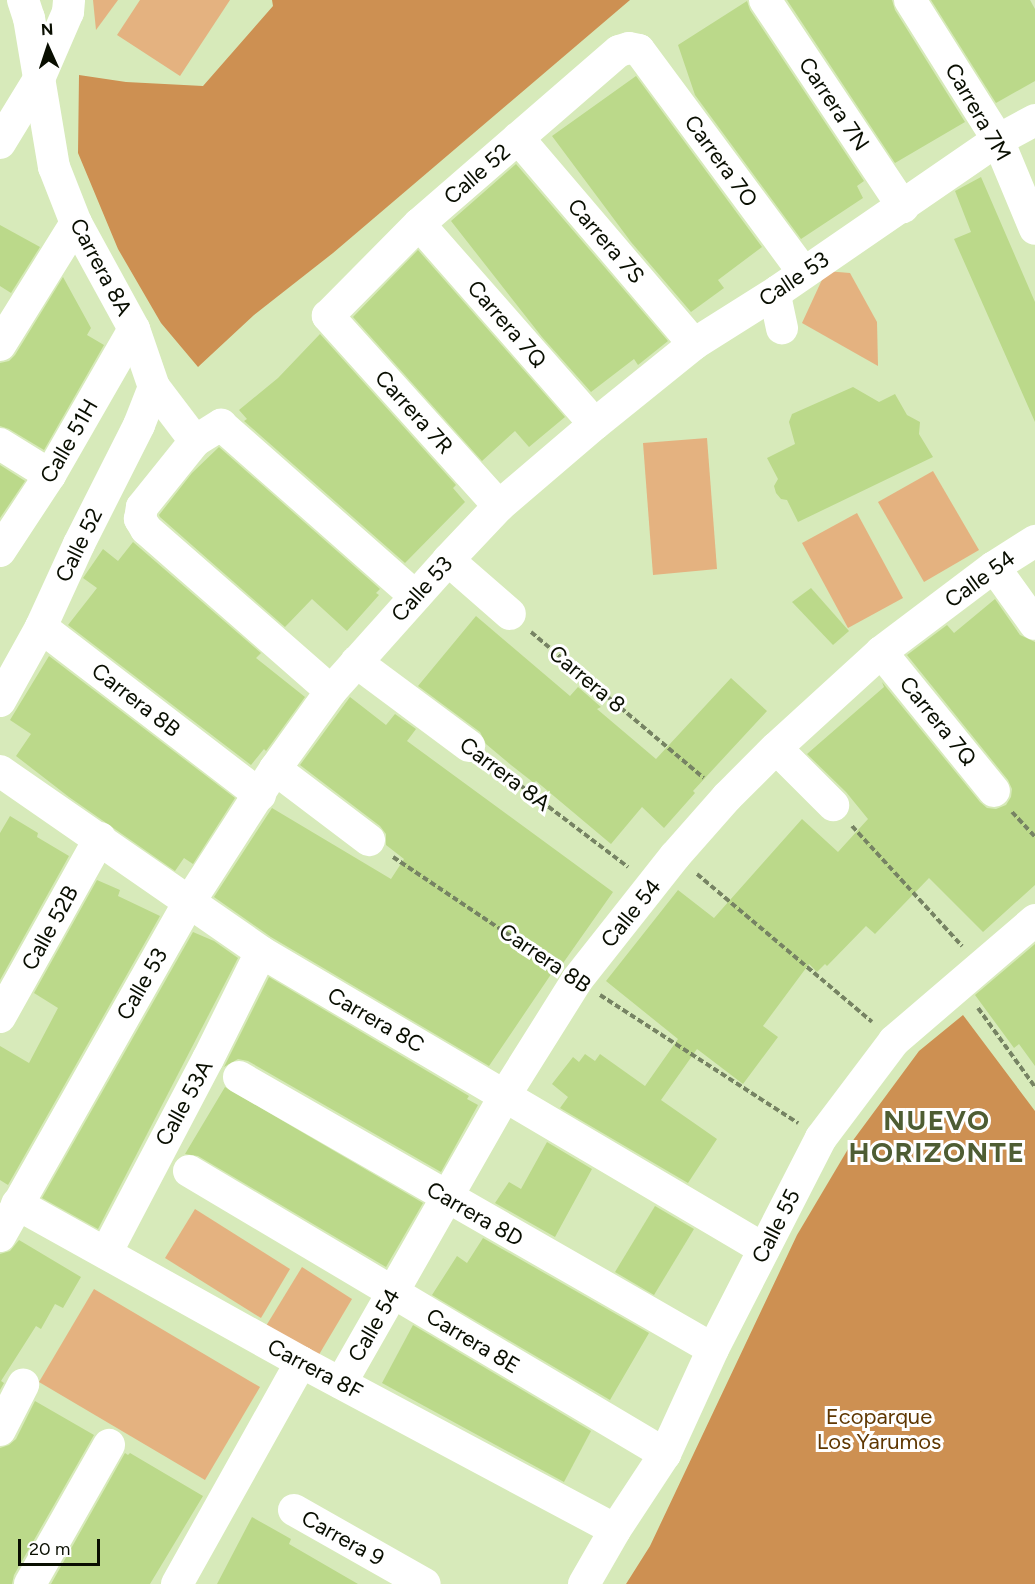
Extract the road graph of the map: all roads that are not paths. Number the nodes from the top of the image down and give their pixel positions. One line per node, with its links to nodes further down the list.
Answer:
1 (22, 0): 6 (street, Carrera 8A)
2 (69, 0): 6 (street)
3 (765, 0): 11 (street, Carrera 7N)
4 (910, 0): 9 (street, Carrera 7M)
5 (639, 50): 8 (street, Calle 52); 15 (street, Carrera 7O)
6 (39, 79): 10 (street); 12 (street, Carrera 8A)
7 (1035, 120): 9 (street, Calle 53)
8 (518, 138): 13 (street, Calle 52); 20 (street, Carrera 7S)
9 (998, 140): 11 (street, Calle 53); 14 (street, Carrera 7M)
10 (0, 143)
11 (903, 207): 15 (street, Calle 53)
12 (76, 224): 19 (street, Carrera 8A); 21 (street)
13 (419, 224): 17 (street, Calle 52); 23 (street, Carrera 7Q)
14 (1035, 229)
15 (803, 272): 16 (street, Calle 53)
16 (778, 291): 18 (street); 20 (street, Calle 53)
17 (330, 319): 27 (street, Carrera 7R)
18 (783, 328)
19 (134, 329): 22 (street, Carrera 8A); 26 (street, Calle 51H)
20 (694, 344): 23 (street, Calle 53)
21 (0, 345)
22 (154, 387): 24 (street, Carrera 8A); 35 (street, Calle 52)
23 (595, 424): 27 (street, Calle 53)
24 (195, 441): 32 (street, Calle 52); 38 (street, Calle 52)
25 (0, 444): 26 (street)
26 (50, 475): 29 (street, Calle 51H)
27 (499, 506): 30 (street, Calle 53)
28 (1035, 541): 31 (street, Calle 54)
29 (0, 551)
30 (448, 560): 32 (street, Calle 53); 33 (street)
31 (994, 567): 34 (street); 36 (street, Calle 54)
32 (415, 596): 37 (street, Calle 53)
33 (510, 614)
34 (1035, 624)
35 (41, 627): 39 (street, Calle 52); 42 (street, Carrera 8B)
36 (881, 652): 41 (street, Calle 54); 44 (street, Carrera 7Q)
37 (356, 662): 38 (street, Calle 53); 40 (street, Carrera 8A)
38 (331, 691): 42 (street, Calle 53)
39 (0, 701)
40 (469, 746)
41 (776, 748): 45 (street); 53 (street, Calle 54)
42 (267, 782): 47 (street, Carrera 8B); 48 (street, Calle 53)
43 (4, 783): 46 (street, Carrera 8C)
44 (994, 791)
45 (833, 805)
46 (100, 838): 48 (street, Carrera 8C); 51 (street, Calle 52B)
47 (369, 840)
48 (188, 904): 50 (street, Carrera 8C); 56 (street, Calle 53)
49 (1035, 920): 58 (street, Calle 55)
50 (261, 952): 53 (street, Carrera 8C); 59 (street, Calle 53A)
51 (0, 1017)
52 (239, 1077): 55 (street, Carrera 8D)
53 (506, 1095): 55 (street, Calle 54); 58 (street, Carrera 8C)
54 (189, 1171): 60 (street, Carrera 8E)
55 (447, 1198): 60 (street, Calle 54); 61 (street, Carrera 8D)
56 (17, 1204): 57 (street, Calle 53); 59 (street, Carrera 8F)
57 (0, 1236)
58 (764, 1249): 61 (street, Calle 55)
59 (106, 1253): 62 (street, Carrera 8F)
60 (393, 1293): 63 (street, Calle 54); 67 (street, Carrera 8E)
61 (713, 1349): 67 (street, Calle 55)
62 (301, 1362): 63 (street, Carrera 8F); 71 (street)
63 (341, 1383): 69 (street, Carrera 8F)
64 (23, 1384): 65 (street)
65 (0, 1430)
66 (110, 1445): 70 (street)
67 (665, 1454): 69 (street, Calle 55)
68 (294, 1510): 72 (street, Carrera 9)
69 (615, 1530): 73 (street, Calle 55)
70 (30, 1584)
71 (177, 1584)
72 (424, 1584)
73 (584, 1584)

